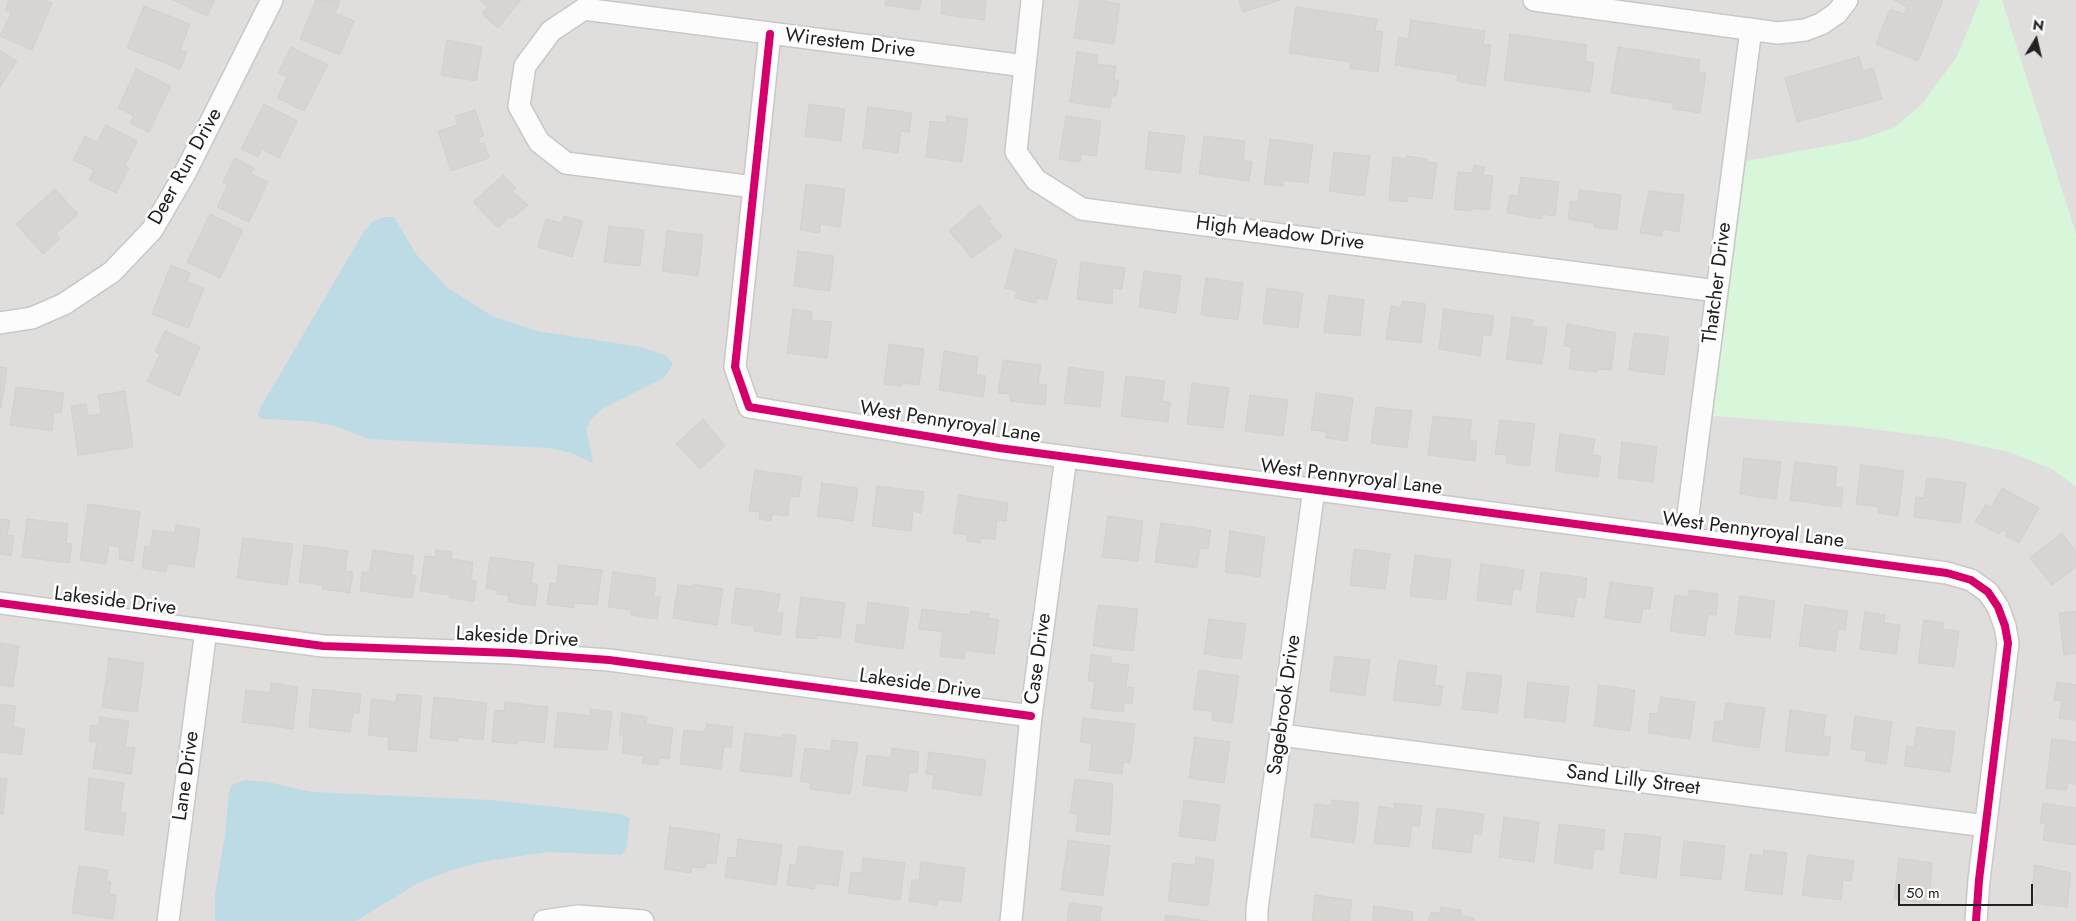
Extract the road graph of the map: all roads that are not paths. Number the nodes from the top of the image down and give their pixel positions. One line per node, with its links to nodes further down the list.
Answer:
1 (272, 0): 10 (street, Deer Run Drive)
2 (1032, 0): 7 (street, High Meadow Drive)
3 (1534, 0): 5 (street)
4 (1847, 0): 5 (street)
5 (1751, 29): 9 (street, Thatcher Drive)
6 (770, 34): 7 (street, Wirestem Drive); 8 (street, West Pennyroyal Lane); 8 (street, Wirestem Drive)
7 (1025, 66): 9 (street, High Meadow Drive)
8 (754, 188): 11 (street, West Pennyroyal Lane)
9 (1717, 291): 13 (street, Thatcher Drive)
10 (0, 323)
11 (1066, 457): 12 (street, West Pennyroyal Lane); 16 (street, Case Drive)
12 (1314, 489): 13 (street, West Pennyroyal Lane); 17 (street, Sagebrook Drive)
13 (1685, 538): 18 (street, West Pennyroyal Lane)
14 (0, 603): 15 (street, Lakeside Drive)
15 (206, 630): 16 (street, Lakeside Drive); 19 (street, Lane Drive)
16 (1031, 716): 22 (street, Case Drive)
17 (1281, 735): 18 (street, Sand Lilly Street); 23 (street, Sagebrook Drive)
18 (1986, 826): 24 (street, West Pennyroyal Lane)
19 (168, 921)
20 (544, 921): 21 (street)
21 (643, 921)
22 (1011, 921)
23 (1257, 921)
24 (1976, 921)

